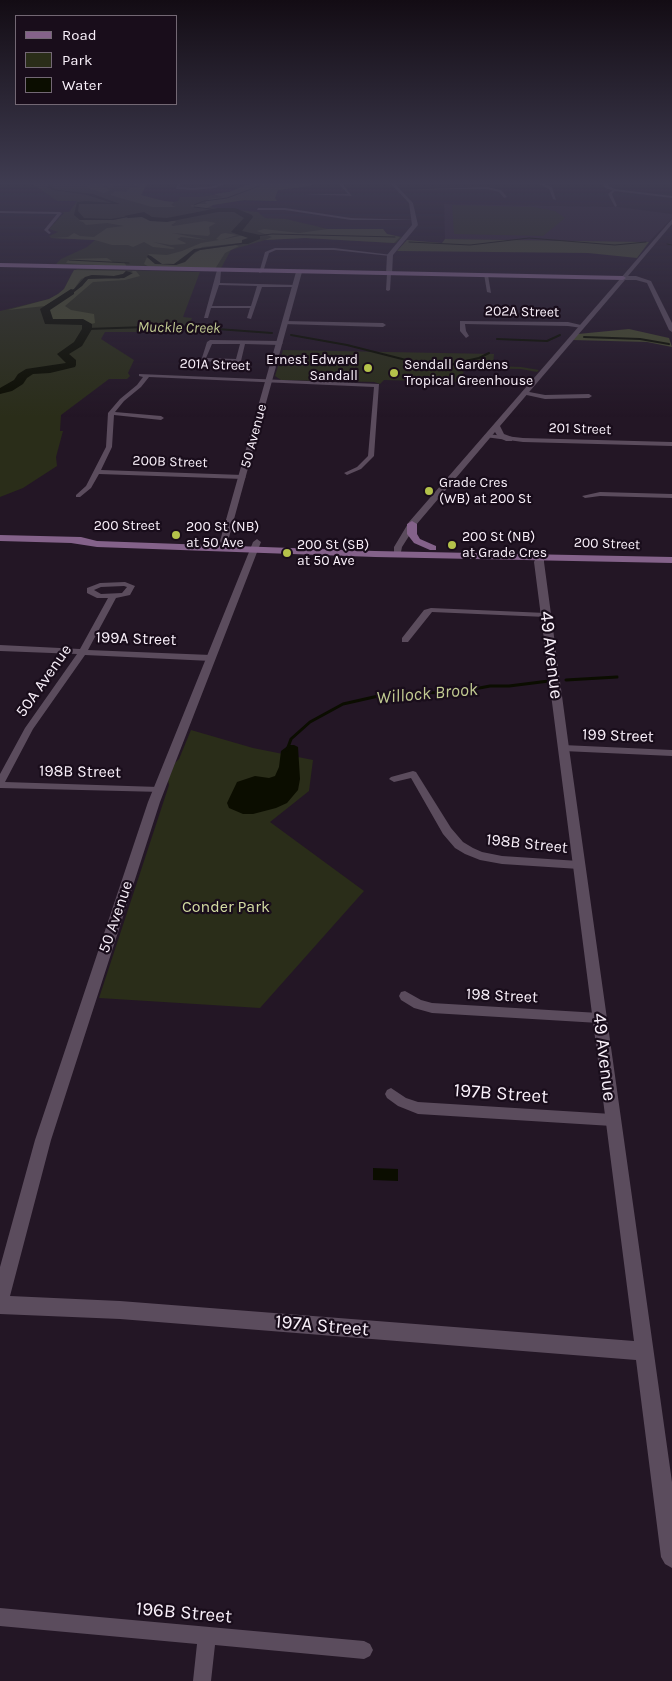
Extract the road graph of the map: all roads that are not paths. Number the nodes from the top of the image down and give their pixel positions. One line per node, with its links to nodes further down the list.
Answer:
1 (264, 260): 6 (street)
2 (390, 260): 8 (street)
3 (638, 260): 10 (street)
4 (0, 265): 5 (main road)
5 (220, 271): 6 (main road); 11 (street)
6 (261, 272): 7 (main road)
7 (299, 272): 8 (main road); 13 (street, 50 Avenue)
8 (390, 274): 9 (main road); 14 (street)
9 (486, 275): 10 (main road); 15 (street)
10 (623, 278): 22 (street); 23 (street)
11 (217, 284): 12 (street); 16 (street)
12 (260, 285): 13 (street); 17 (street)
13 (296, 286): 20 (street, 50 Avenue)
14 (388, 290)
15 (489, 292)
16 (210, 306): 17 (street); 18 (street)
17 (253, 307): 19 (street)
18 (206, 317)
19 (249, 318)
20 (285, 323): 21 (street); 26 (street, 50 Avenue)
21 (383, 325)
22 (582, 326): 24 (street, 202A Street); 28 (street)
23 (671, 326)
24 (466, 336)
25 (243, 342): 25 (street); 26 (street)
26 (280, 343): 27 (street, 50 Avenue)
27 (270, 380): 30 (street, 201A Street); 37 (street, 201A Street); 38 (street, 50 Avenue)
28 (524, 393): 29 (street); 32 (street)
29 (589, 396)
30 (111, 413): 31 (street); 36 (street)
31 (161, 418)
32 (496, 426): 33 (street); 34 (street)
33 (487, 436): 34 (street, 201 Street); 42 (street)
34 (509, 439): 35 (street, 201 Street)
35 (672, 444)
36 (96, 472): 38 (street, 200B Street); 39 (street)
37 (347, 473)
38 (243, 477): 45 (street, 50 Avenue)
39 (78, 496)
40 (585, 496): 41 (street)
41 (672, 496)
42 (412, 524): 48 (main road); 49 (street)
43 (0, 538): 44 (main road, 200 Street)
44 (72, 540): 45 (main road, 200 Street); 46 (main road, 200 Street)
45 (224, 541): 46 (main road); 47 (main road, 200 Street)
46 (154, 546): 47 (main road, 200 Street)
47 (256, 546): 49 (main road, 200 Street); 57 (street, 50 Avenue)
48 (433, 548): 49 (main road, 200 Street); 50 (main road, 200 Street)
49 (397, 551): 50 (main road, 200 Street)
50 (541, 556): 51 (main road, 200 Street); 53 (street, 49 Avenue)
51 (672, 560)
52 (113, 596): 56 (street, 50A Avenue)
53 (546, 615): 54 (street); 58 (street, 49 Avenue)
54 (405, 640)
55 (0, 648): 56 (street, 199A Street)
56 (83, 652): 57 (street, 199A Street); 61 (street, 50A Avenue)
57 (211, 658): 62 (street, 50 Avenue)
58 (562, 748): 59 (street, 199 Street); 63 (street, 49 Avenue)
59 (672, 753)
60 (394, 779): 63 (street, 198B Street)
61 (0, 784): 62 (street, 198B Street)
62 (159, 790): 68 (street, 50 Avenue)
63 (579, 865): 65 (street, 49 Avenue)
64 (405, 996): 65 (street, 198 Street)
65 (599, 1018): 67 (street, 49 Avenue)
66 (391, 1094): 67 (street, 197B Street)
67 (612, 1120): 69 (street, 49 Avenue)
68 (0, 1303): 69 (street, 197A Street)
69 (644, 1352): 70 (street, 49 Avenue)
70 (672, 1558)
71 (0, 1617): 72 (street, 196B Street)
72 (207, 1637): 73 (street, 196B Street); 74 (street)
73 (364, 1650)
74 (202, 1681)

